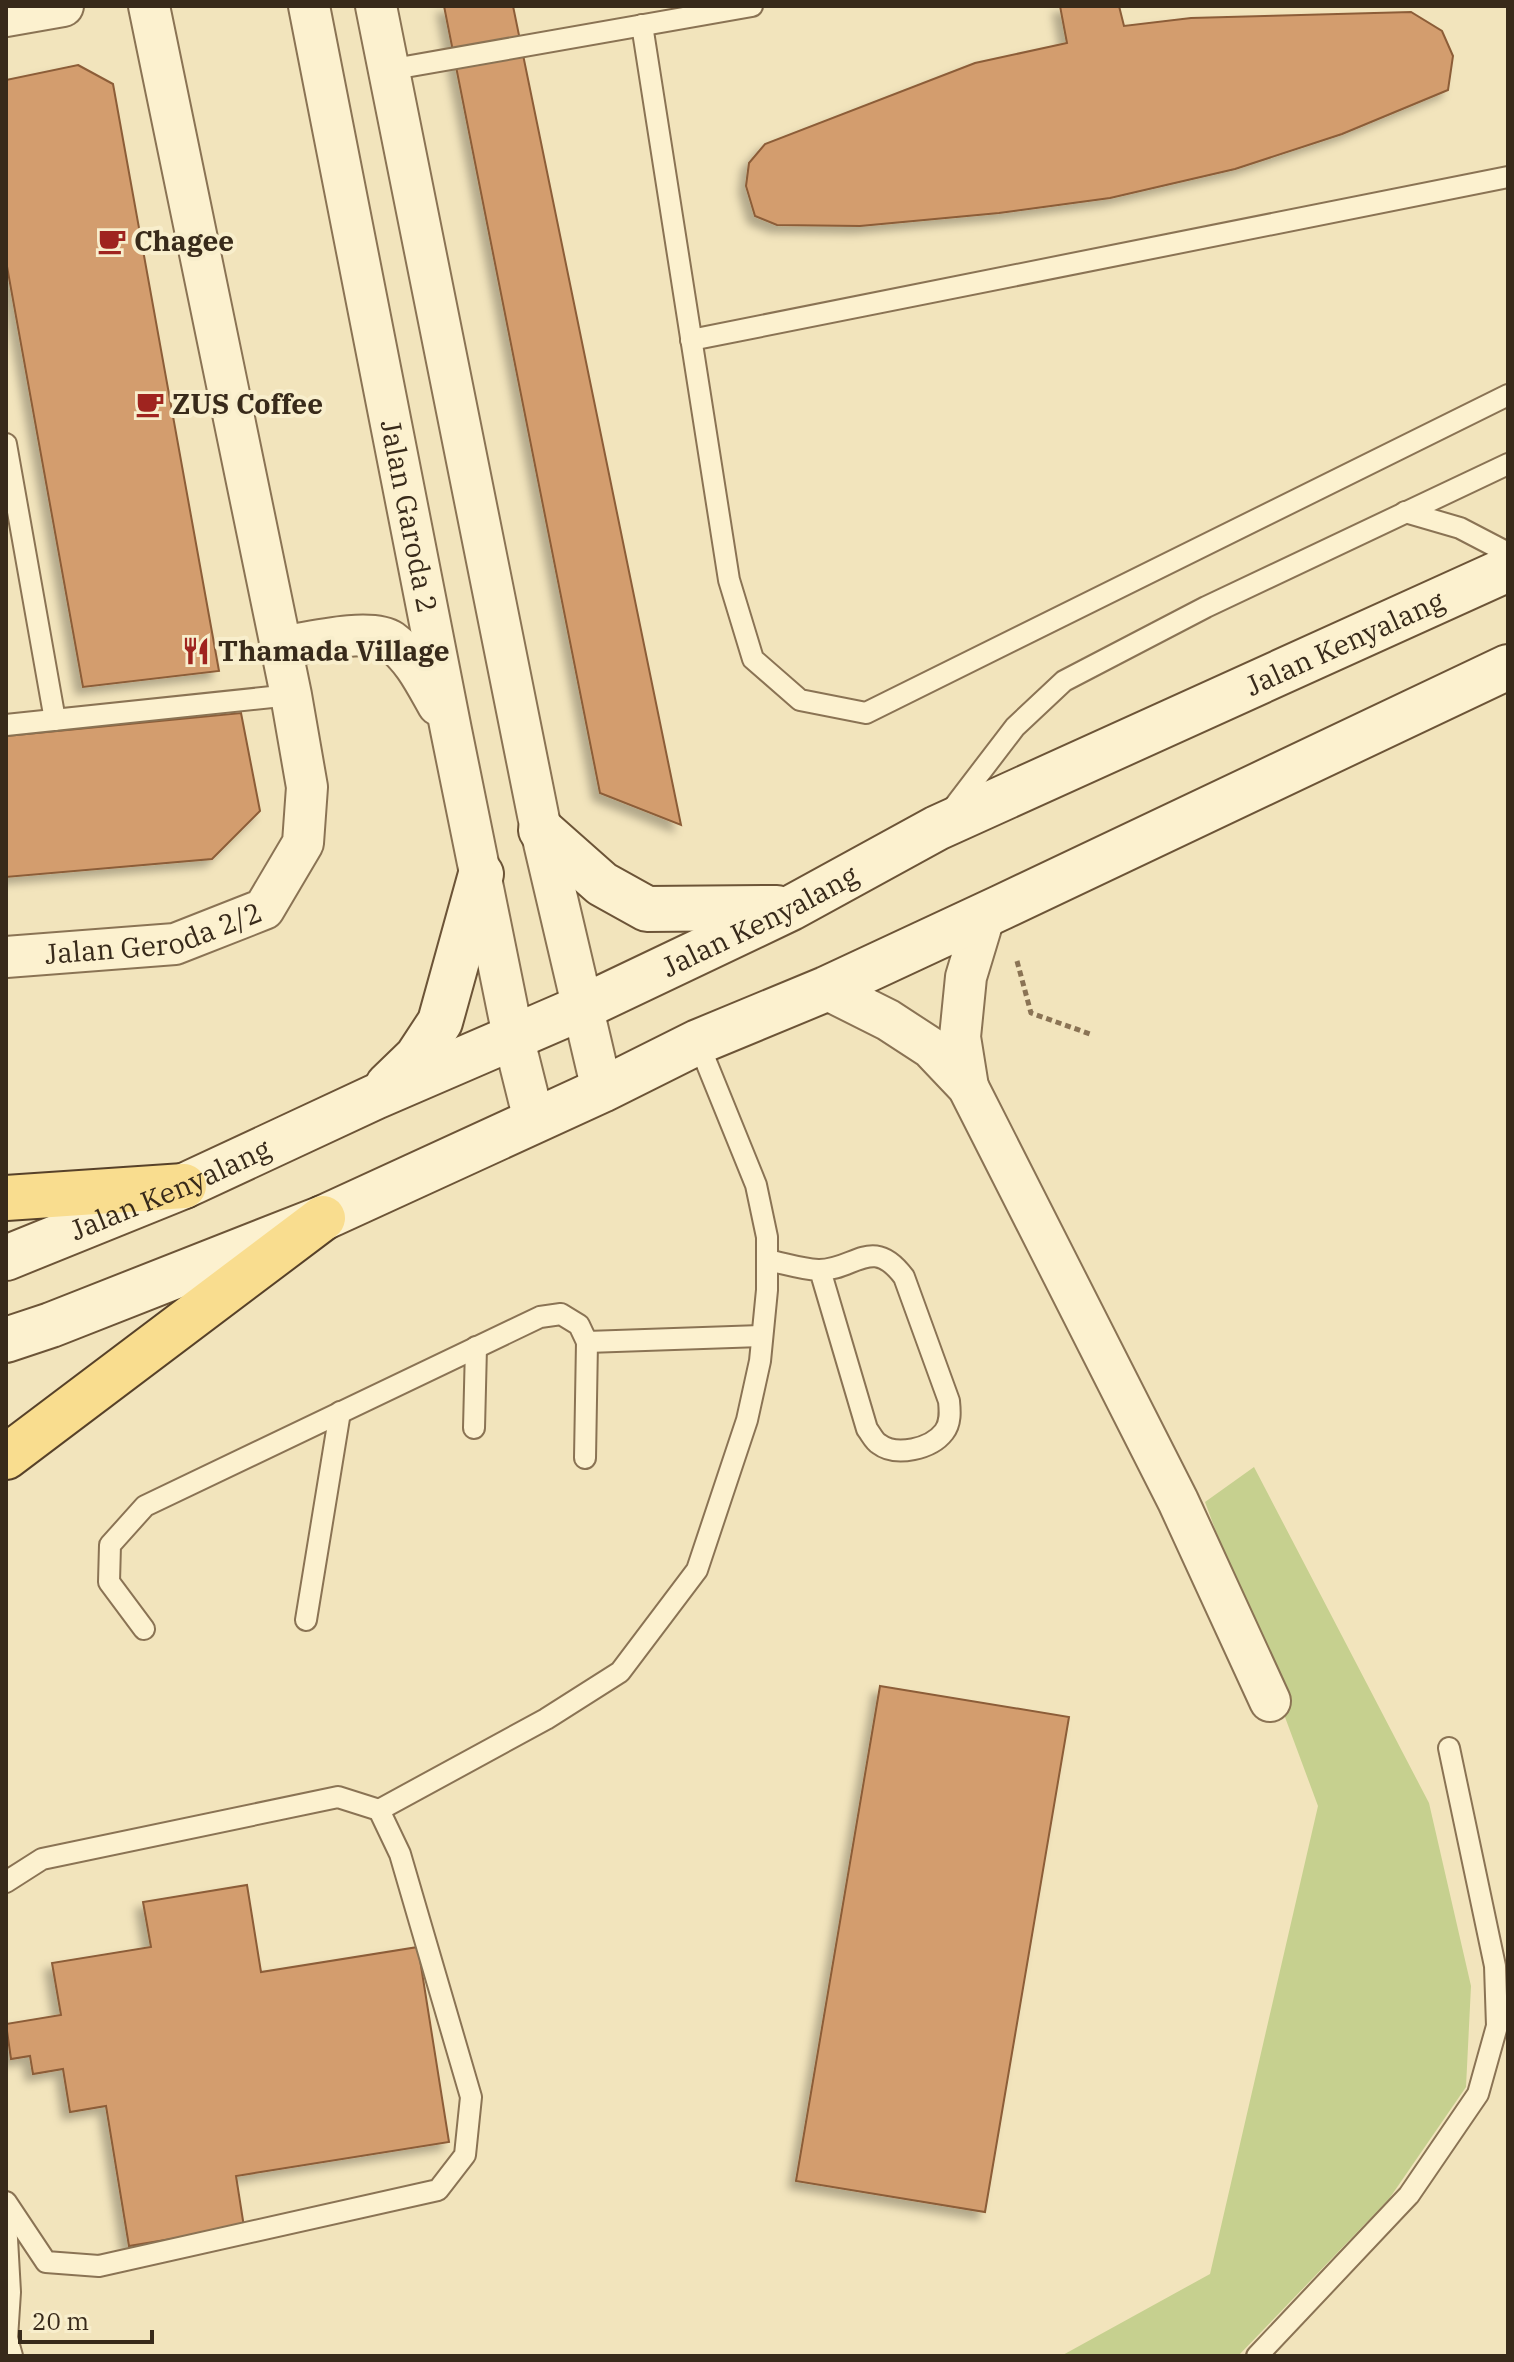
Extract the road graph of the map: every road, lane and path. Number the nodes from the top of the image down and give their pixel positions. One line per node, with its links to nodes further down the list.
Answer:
1 (63, 6): 6 (street)
2 (149, 6): 17 (street, Jalan Geroda 2/2)
3 (309, 6): 22 (street, Jalan Garoda 2)
4 (376, 6): 8 (street)
5 (752, 6): 7 (lane)
6 (6, 16)
7 (642, 25): 8 (lane); 10 (lane)
8 (388, 70): 24 (street)
9 (1508, 177): 10 (lane)
10 (691, 340): 11 (lane)
11 (1508, 395)
12 (6, 444): 20 (lane)
13 (1508, 464): 14 (lane)
14 (1405, 512): 15 (lane); 23 (lane)
15 (1508, 553)
16 (1508, 569): 23 (street, Jalan Kenyalang)
17 (281, 647): 19 (street, Jalan Geroda 2/2); 22 (street)
18 (1508, 667): 27 (street)
19 (291, 695): 20 (lane); 28 (street, Jalan Geroda 2/2)
20 (55, 720): 21 (lane)
21 (6, 725)
22 (451, 730): 25 (street, Jalan Garoda 2)
23 (937, 828): 26 (street, Jalan Kenyalang)
24 (541, 830): 26 (street); 30 (street)
25 (481, 874): 32 (street, Jalan Garoda 2); 36 (street)
26 (791, 908): 30 (street, Jalan Kenyalang)
27 (994, 911): 29 (street); 31 (path); 34 (street)
28 (6, 957)
29 (826, 989): 33 (street); 34 (street)
30 (581, 1008): 32 (street, Jalan Kenyalang); 35 (street)
31 (1093, 1035)
32 (513, 1036): 36 (street, Jalan Kenyalang); 37 (street, Jalan Garoda 2)
33 (698, 1042): 35 (street); 42 (lane)
34 (968, 1087): 54 (street)
35 (602, 1090): 37 (street)
36 (375, 1097): 38 (street, Jalan Kenyalang)
37 (534, 1120): 40 (street)
38 (184, 1186): 39 (main road); 41 (street, Jalan Kenyalang)
39 (6, 1198)
40 (323, 1218): 45 (street); 50 (main road)
41 (6, 1258)
42 (767, 1260): 43 (lane); 44 (lane)
43 (820, 1270): 43 (lane)
44 (761, 1336): 46 (lane); 56 (lane)
45 (6, 1340)
46 (587, 1342): 47 (lane); 51 (lane)
47 (476, 1347): 48 (lane); 49 (lane)
48 (340, 1412): 52 (lane); 53 (lane)
49 (474, 1428)
50 (6, 1457)
51 (585, 1458)
52 (306, 1620)
53 (144, 1629)
54 (1270, 1701)
55 (1449, 1748): 61 (lane)
56 (379, 1810): 57 (lane); 58 (lane)
57 (6, 1882)
58 (6, 2202)
59 (6, 2221): 60 (lane)
60 (12, 2356)
61 (1257, 2356)

